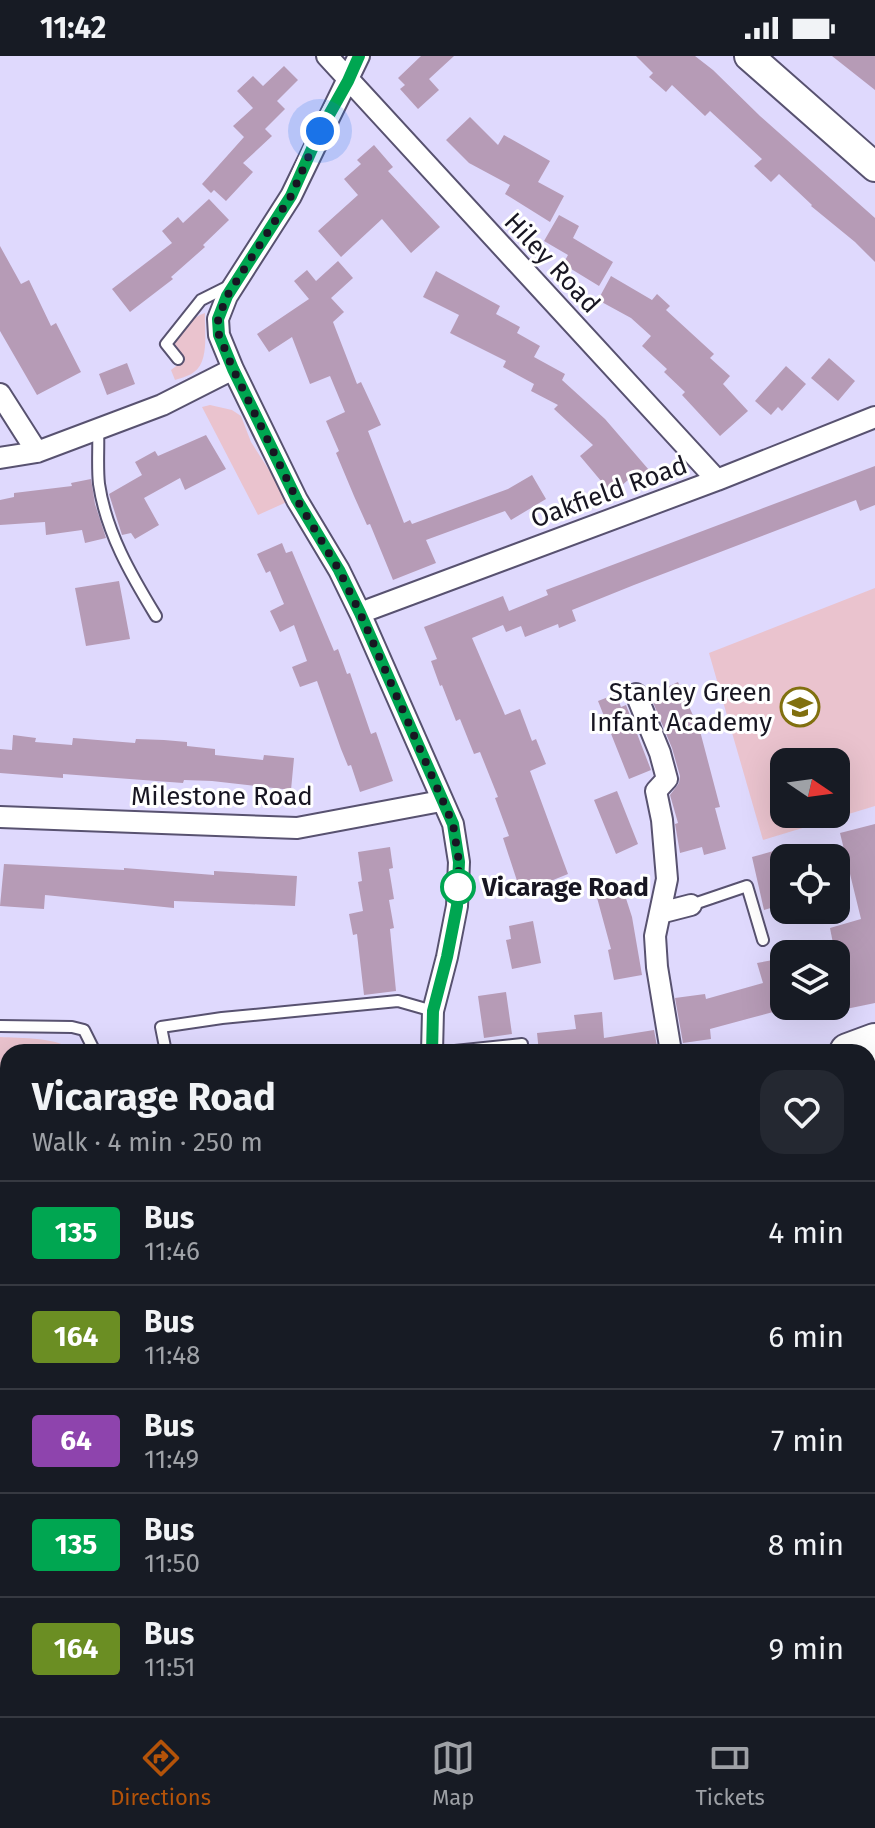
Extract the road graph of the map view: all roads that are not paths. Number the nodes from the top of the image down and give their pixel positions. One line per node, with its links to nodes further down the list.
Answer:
1 (327, 56): 4 (street, Hiley Road)
2 (359, 56): 4 (street)
3 (749, 56): 5 (street)
4 (348, 81): 6 (street); 14 (street, Hiley Road)
5 (875, 167)
6 (236, 282): 7 (lane); 8 (street)
7 (178, 359)
8 (233, 369): 11 (street); 15 (street)
9 (0, 394): 12 (street)
10 (875, 417): 14 (street, Oakfield Road)
11 (98, 428): 12 (street); 16 (lane)
12 (37, 452): 13 (street)
13 (0, 458)
14 (717, 480): 15 (street, Oakfield Road)
15 (360, 613): 18 (street)
16 (156, 616)
17 (636, 694): 21 (street)
18 (441, 801): 19 (street, Milestone Road); 23 (street)
19 (0, 817)
20 (691, 905): 21 (street); 22 (lane)
21 (660, 913): 28 (street)
22 (763, 940)
23 (433, 1011): 26 (lane); 27 (street)
24 (0, 1026): 25 (lane)
25 (91, 1044)
26 (164, 1044)
27 (432, 1044)
28 (670, 1044)

